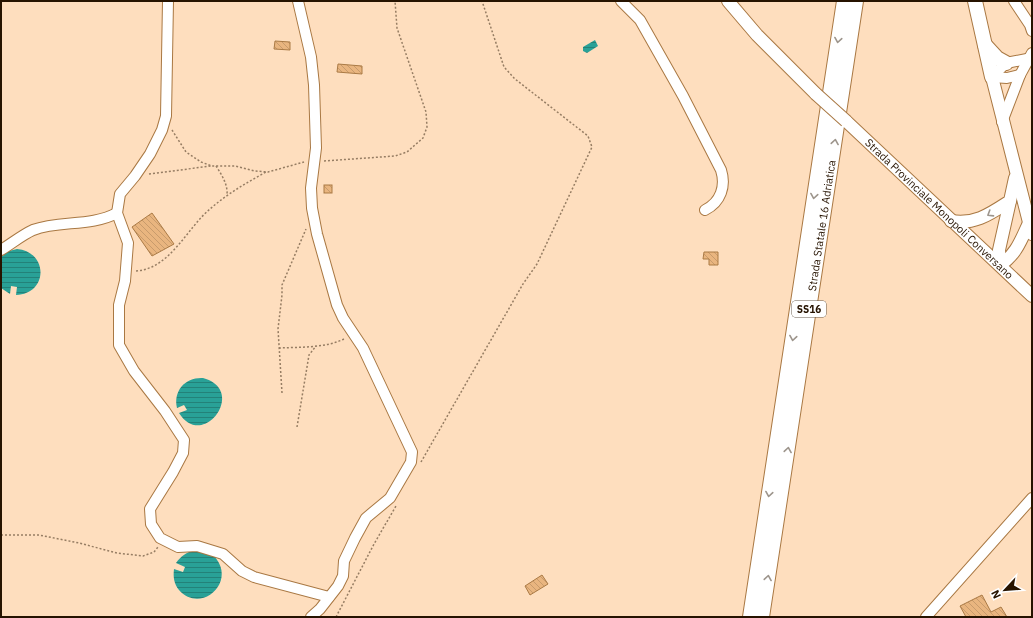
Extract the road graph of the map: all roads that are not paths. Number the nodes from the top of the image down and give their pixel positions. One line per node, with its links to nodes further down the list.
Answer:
1 (168, 1): 21 (street)
2 (298, 1): 28 (street)
3 (622, 1): 20 (street)
4 (728, 1): 22 (main road, Strada Provinciale Monopoli Conversano, bridge)
5 (844, 1): 30 (highway, Strada Statale 16 Adriatica / SS16, one-way to 30)
6 (856, 1): 14 (highway, Strada Statale 16 Adriatica / SS16)
7 (866, 1): 14 (highway)
8 (975, 1): 11 (highway)
9 (1014, 1): 10 (street)
10 (1032, 32)
11 (985, 45): 13 (highway); 16 (highway)
12 (1030, 56): 13 (street); 15 (street)
13 (1006, 63): 16 (street)
14 (846, 70): 31 (highway, Strada Statale 16 Adriatica / SS16, one-way to 14)
15 (1020, 75): 16 (street); 17 (street)
16 (992, 78): 17 (main road)
17 (1002, 122): 18 (main road)
18 (1016, 173): 19 (main road); 23 (main road)
19 (1010, 201): 22 (main road, one-way to 22); 25 (main road)
20 (705, 210)
21 (117, 212): 24 (street); 28 (street)
22 (951, 221): 25 (main road, Strada Provinciale Monopoli Conversano)
23 (1030, 229): 25 (main road)
24 (1, 250)
25 (1000, 265): 26 (main road, Strada Provinciale Monopoli Conversano)
26 (1032, 296)
27 (1032, 498): 32 (street)
28 (329, 597): 29 (street)
29 (311, 617)
30 (750, 617)
31 (762, 617)
32 (926, 617)

